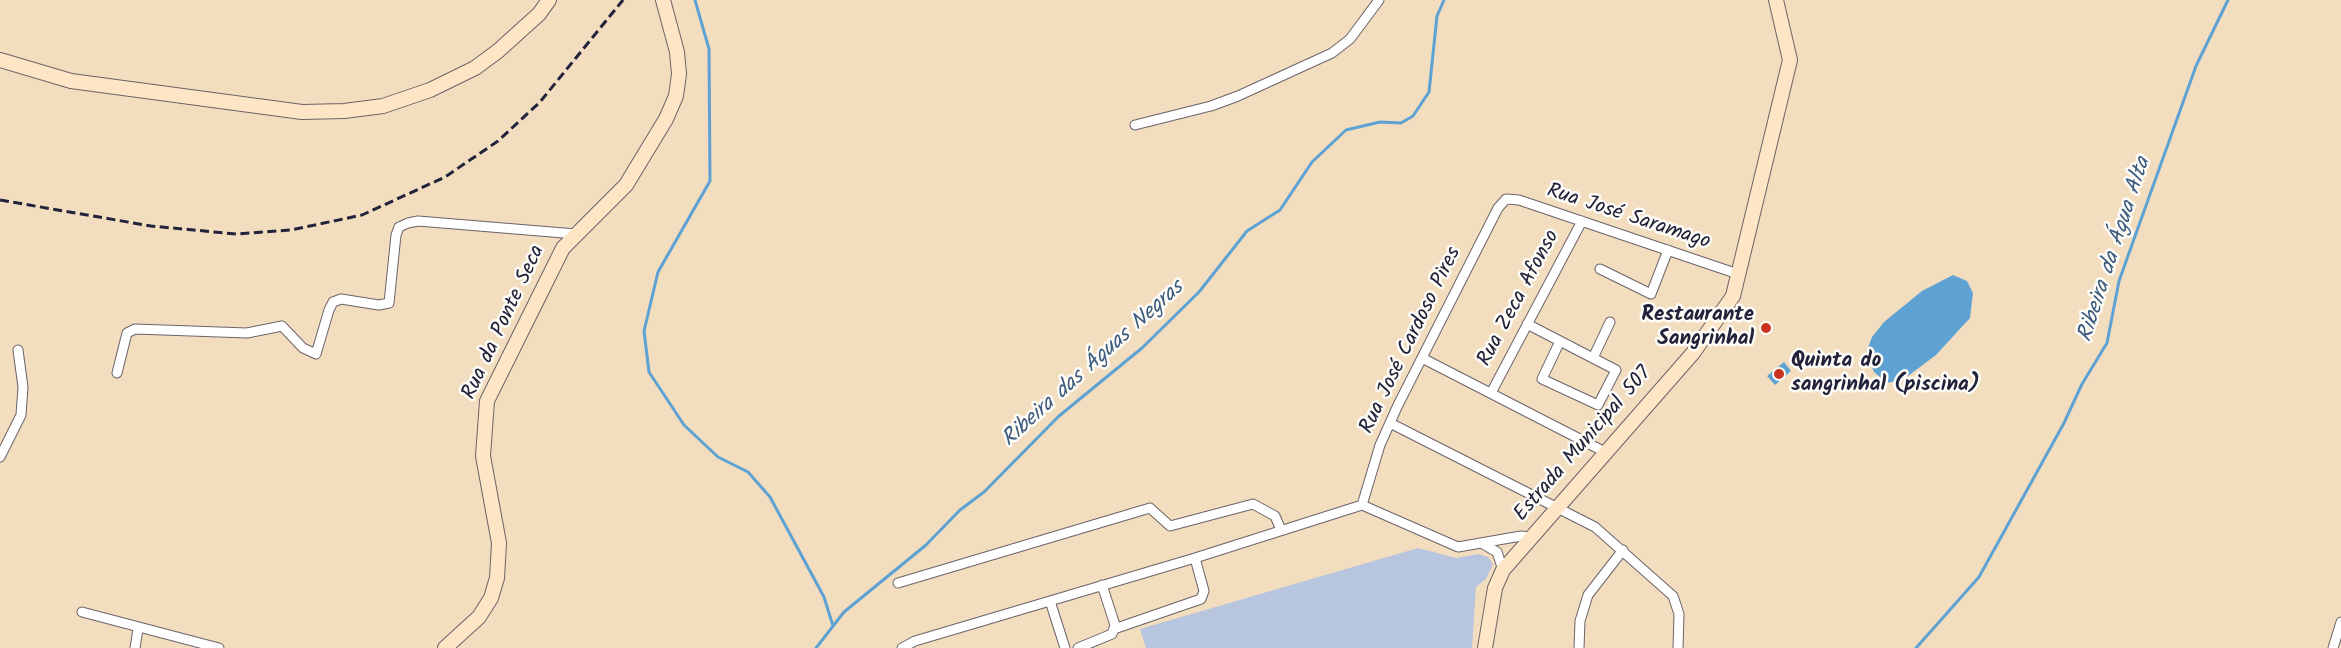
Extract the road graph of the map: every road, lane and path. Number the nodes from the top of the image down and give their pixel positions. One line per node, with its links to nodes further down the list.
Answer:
1 (549, 0): 5 (street)
2 (663, 0): 9 (street, Rua da Ponte Seca)
3 (1379, 0): 6 (street)
4 (1776, 0): 12 (street, Estrada Municipal 507)
5 (0, 60)
6 (1135, 125)
7 (1506, 199): 8 (street, Rua José Saramago); 17 (street, Rua José Cardoso Pires)
8 (1582, 221): 10 (street, Rua José Saramago); 14 (street, Rua Zeca Afonso)
9 (576, 234): 19 (street); 41 (street, Rua da Ponte Seca)
10 (1668, 250): 11 (street); 12 (street, Rua José Saramago)
11 (1600, 269)
12 (1738, 274): 22 (street, Estrada Municipal 507)
13 (1610, 322): 18 (street)
14 (1527, 324): 15 (street); 20 (street, Rua Zeca Afonso)
15 (1560, 341): 18 (street); 18 (street)
16 (18, 350): 23 (street)
17 (1422, 358): 20 (street); 21 (street, Rua José Cardoso Pires)
18 (1593, 358)
19 (117, 373)
20 (1491, 393): 22 (street)
21 (1390, 423): 24 (street, Rua José Cardoso Pires); 25 (street)
22 (1605, 452): 25 (street, Estrada Municipal 507)
23 (0, 457)
24 (1362, 505): 26 (street); 28 (street)
25 (1556, 507): 27 (street, Estrada Municipal 507); 29 (street)
26 (1281, 530): 30 (street); 32 (street)
27 (1530, 537): 28 (street); 31 (street, Estrada Municipal 507)
28 (1483, 544): 31 (street)
29 (1623, 550): 46 (street); 47 (street)
30 (1196, 558): 33 (street); 38 (street)
31 (1503, 570): 45 (street, Estrada Municipal 507)
32 (898, 583)
33 (1102, 585): 34 (street); 38 (street)
34 (1050, 601): 42 (street); 43 (street)
35 (82, 612): 37 (street)
36 (2341, 622): 48 (street)
37 (138, 629): 39 (street); 40 (street)
38 (1114, 629): 44 (street)
39 (135, 648)
40 (219, 648)
41 (445, 648)
42 (902, 648)
43 (1065, 648)
44 (1078, 648)
45 (1485, 648)
46 (1580, 648)
47 (1678, 648)
48 (2333, 648)

